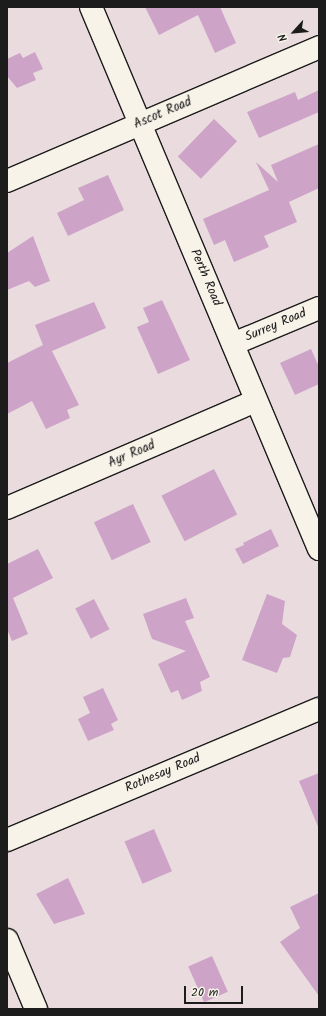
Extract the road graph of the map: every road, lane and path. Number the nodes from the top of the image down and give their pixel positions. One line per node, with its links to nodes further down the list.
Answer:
1 (91, 7): 3 (street, Perth Road)
2 (319, 47): 3 (street, Ascot Road)
3 (140, 124): 4 (street, Ascot Road); 6 (street, Perth Road)
4 (7, 181)
5 (319, 308): 6 (street, Surrey Road)
6 (233, 344): 7 (street, Perth Road)
7 (256, 401): 8 (street, Ayr Road); 9 (street, Perth Road)
8 (7, 508)
9 (319, 549)
10 (319, 709): 11 (street, Rothesay Road)
11 (7, 840)
12 (7, 940): 13 (street)
13 (36, 1009)

